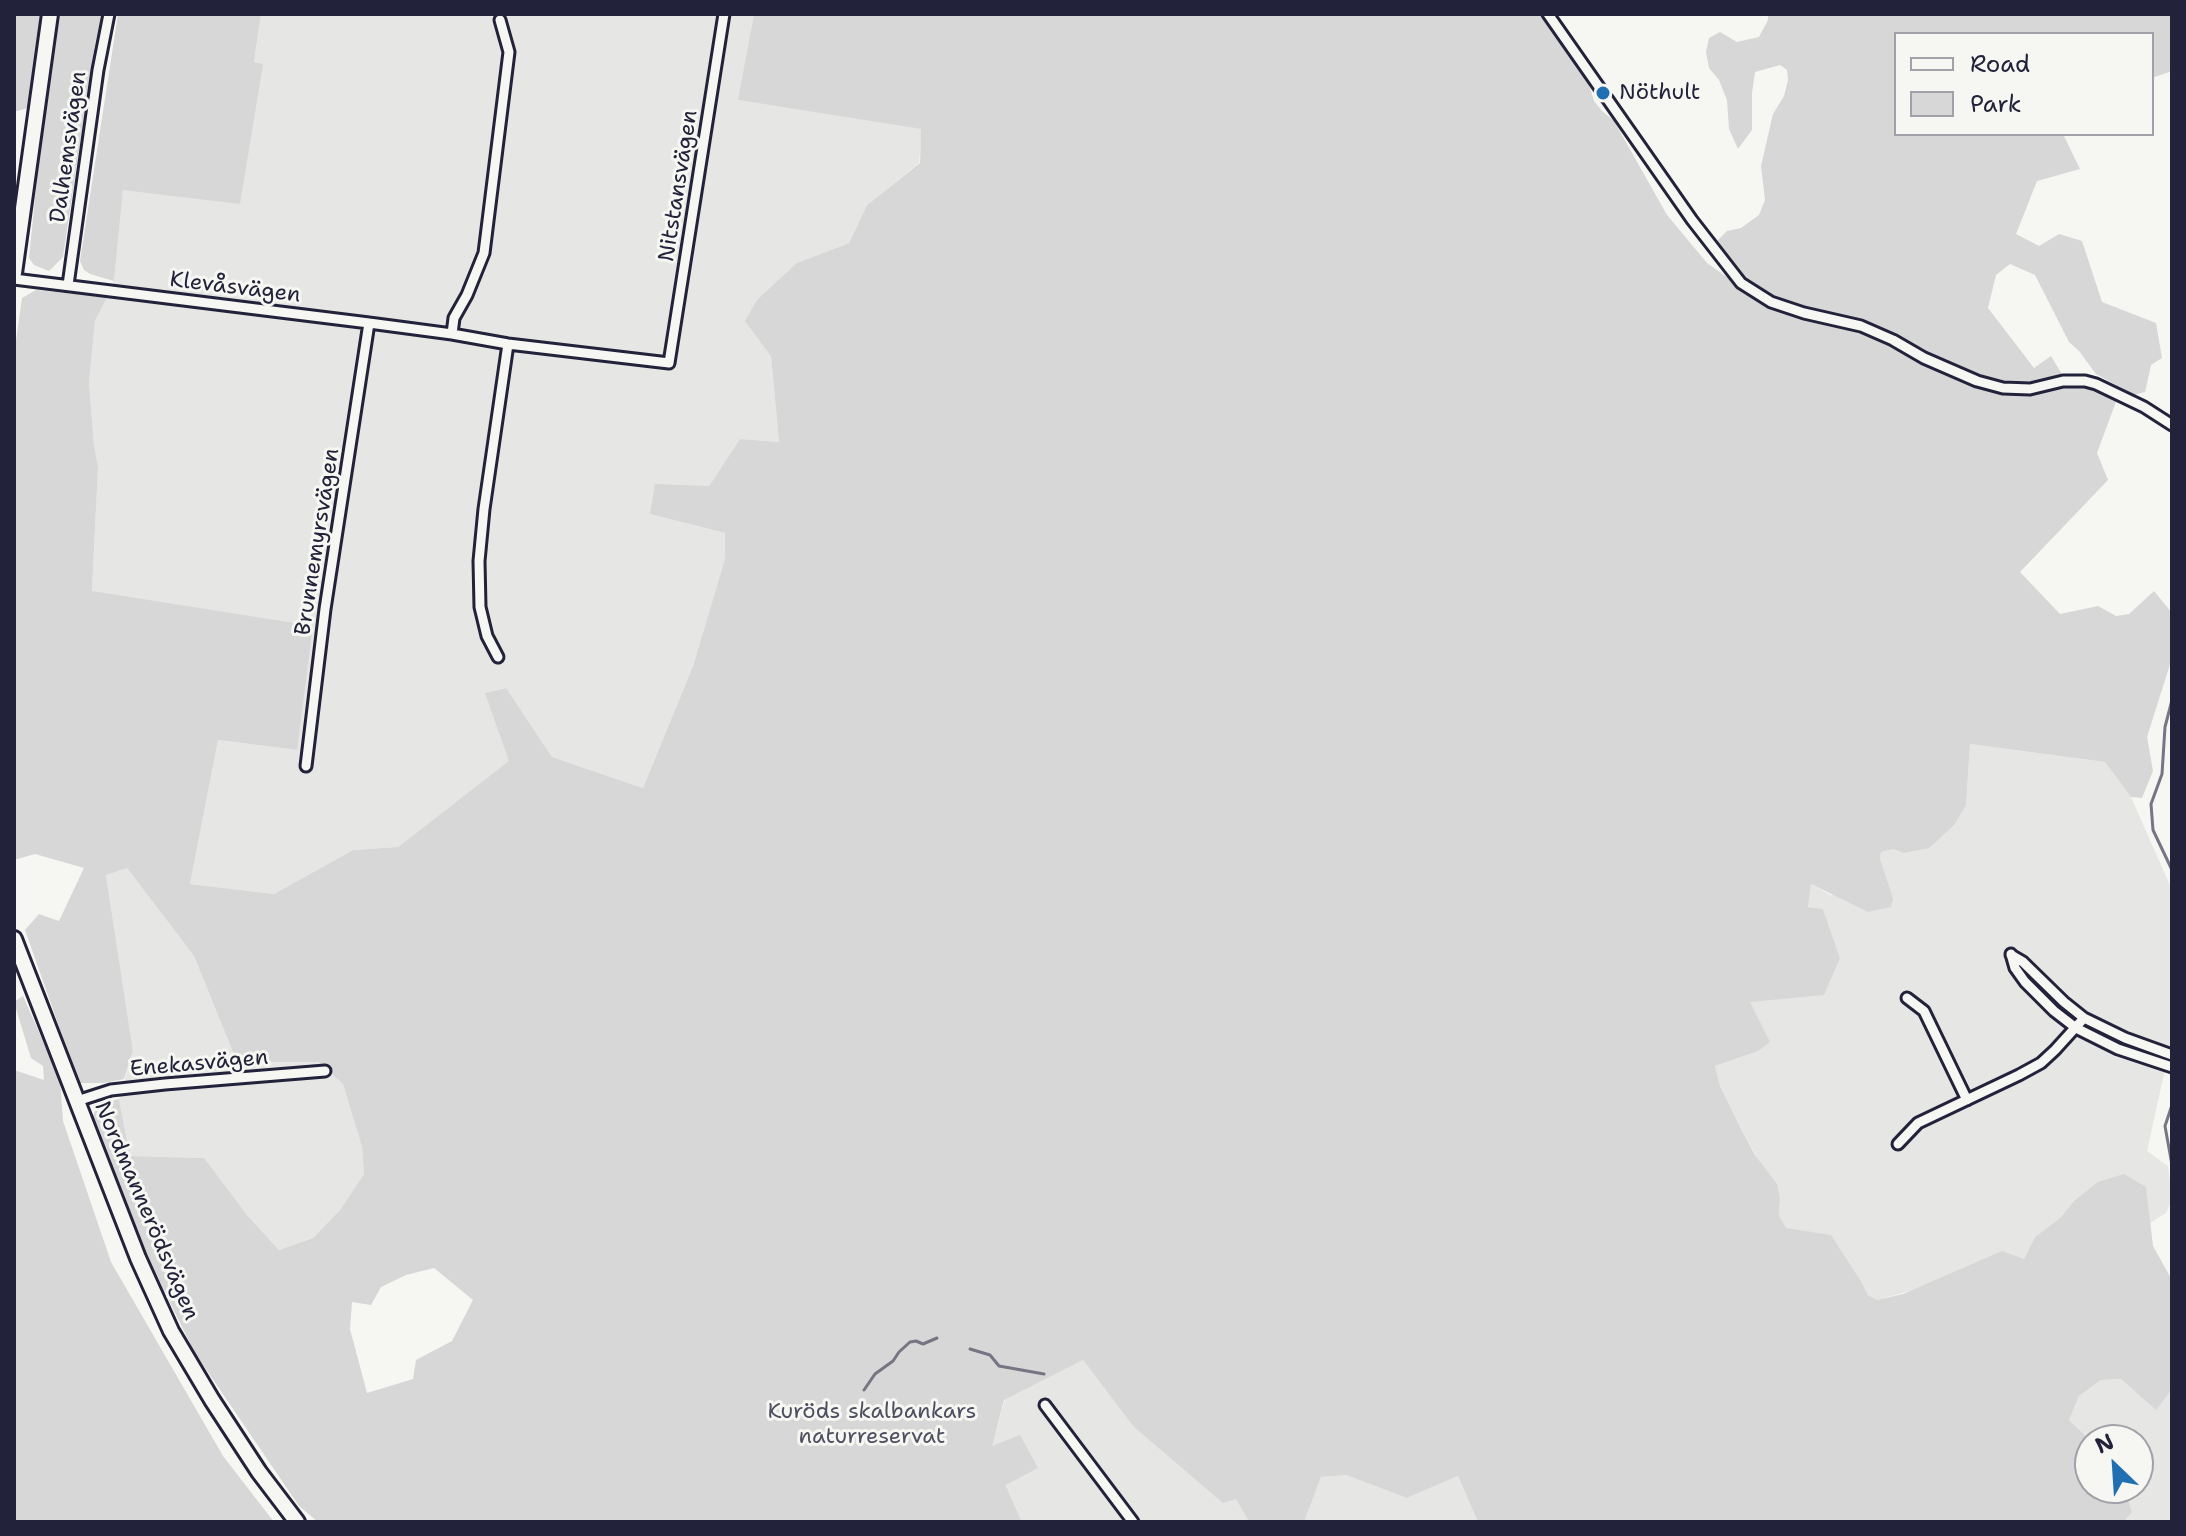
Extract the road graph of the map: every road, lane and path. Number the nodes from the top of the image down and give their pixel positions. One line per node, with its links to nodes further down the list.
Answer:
1 (50, 14): 6 (main road)
2 (109, 14): 8 (street, Dalhemsvägen)
3 (724, 14): 12 (street, Nitstansvägen)
4 (1548, 14): 13 (street)
5 (500, 20): 10 (street)
6 (14, 273)
7 (14, 279): 8 (street, Klevåsvägen)
8 (68, 285): 9 (street, Klevåsvägen)
9 (369, 323): 10 (street, Klevåsvägen); 15 (street, Brunnemyrsvägen)
10 (452, 334): 11 (street, Klevåsvägen)
11 (508, 344): 12 (street, Klevåsvägen); 14 (street)
12 (669, 363)
13 (2172, 425)
14 (498, 657)
15 (306, 766)
16 (14, 939): 24 (main road, Nordmannerödsvägen)
17 (1907, 998): 23 (street)
18 (2084, 1018): 19 (street); 19 (street); 20 (street)
19 (2076, 1028): 21 (street); 23 (street)
20 (2172, 1055)
21 (2172, 1067)
22 (325, 1071): 24 (street, Enekasvägen)
23 (1967, 1100): 25 (street)
24 (77, 1101): 27 (main road, Nordmannerödsvägen)
25 (1898, 1144)
26 (1045, 1405): 28 (street)
27 (297, 1522)
28 (1133, 1522)

